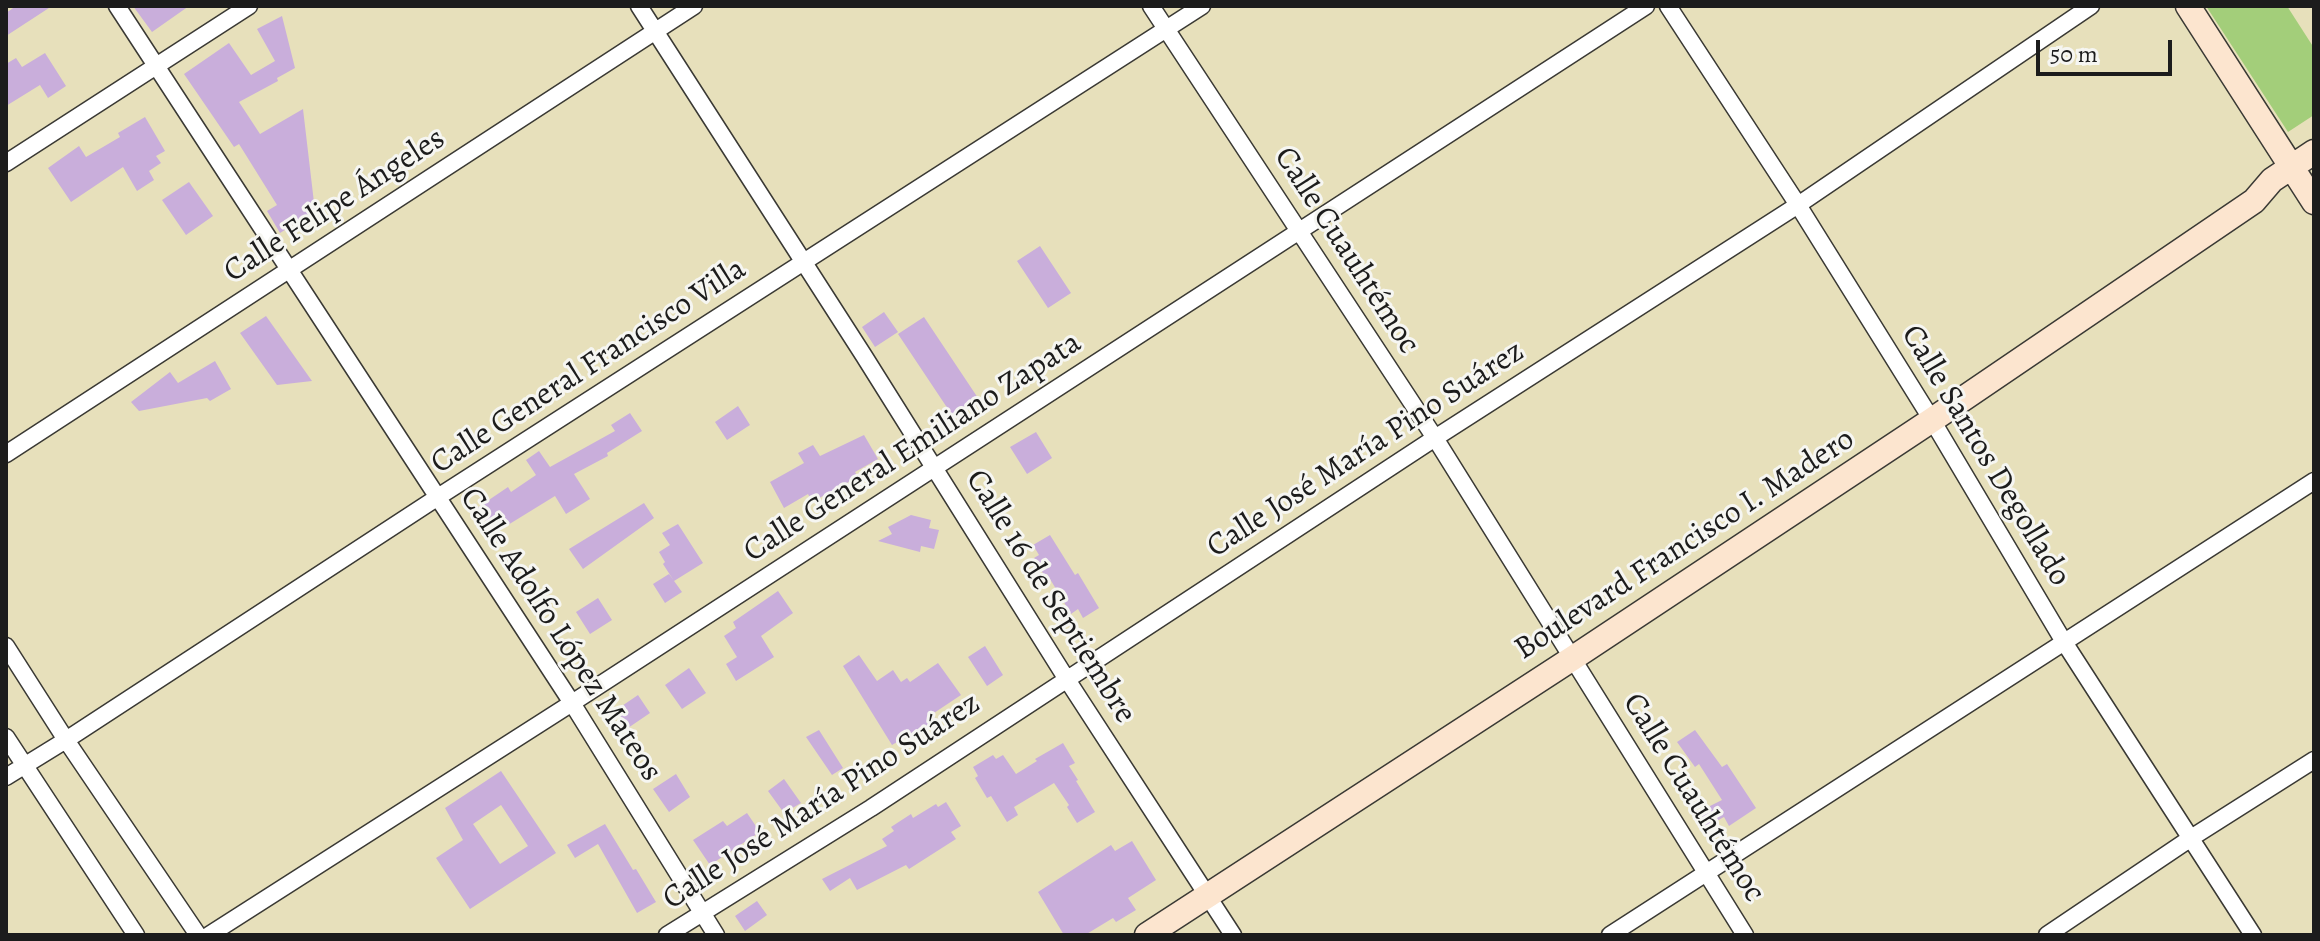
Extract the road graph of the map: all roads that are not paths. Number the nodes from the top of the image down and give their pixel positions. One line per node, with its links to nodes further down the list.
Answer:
1 (117, 6): 13 (street, Calle Adolfo López Mateos)
2 (249, 6): 13 (street)
3 (639, 6): 11 (street, Calle 16 de Septiembre)
4 (694, 6): 11 (street, Calle Felipe Ángeles)
5 (1151, 6): 12 (street, Calle Cuauhtémoc)
6 (1202, 6): 12 (street, Calle General Francisco Villa)
7 (1646, 6): 18 (street, Calle General Emiliano Zapata)
8 (1668, 6): 17 (street, Calle Santos Degollado)
9 (2091, 6): 17 (street, Calle José María Pino Suárez)
10 (2188, 6): 16 (street)
11 (655, 30): 19 (street, Calle 16 de Septiembre); 20 (street, Calle Felipe Ángeles)
12 (1166, 30): 18 (street, Calle Cuauhtémoc); 19 (street, Calle General Francisco Villa)
13 (155, 65): 15 (street); 20 (street, Calle Adolfo López Mateos)
14 (2314, 152): 16 (street, Boulevard Francisco I. Madero)
15 (6, 163)
16 (2305, 181): 21 (street, Boulevard Francisco I. Madero)
17 (1798, 205): 21 (street, Calle Santos Degollado); 22 (street, Calle José María Pino Suárez)
18 (1300, 230): 22 (street, Calle Cuauhtémoc); 24 (street, Calle General Emiliano Zapata)
19 (804, 263): 24 (street, Calle 16 de Septiembre); 26 (street, Calle General Francisco Villa)
20 (290, 269): 23 (street, Calle Felipe Ángeles); 26 (street, Calle Adolfo López Mateos)
21 (1932, 420): 27 (street, Calle Santos Degollado); 29 (street, Boulevard Francisco I. Madero)
22 (1435, 438): 29 (street, Calle Cuauhtémoc); 30 (street, Calle José María Pino Suárez)
23 (6, 454)
24 (934, 468): 30 (street, Calle 16 de Septiembre); 31 (street, Calle General Emiliano Zapata)
25 (2314, 481): 27 (street)
26 (438, 497): 31 (street, Calle Adolfo López Mateos); 33 (street, Calle General Francisco Villa)
27 (2064, 642): 37 (street, Calle Santos Degollado); 38 (street)
28 (6, 646): 33 (street)
29 (1573, 658): 38 (street, Calle Cuauhtémoc); 39 (street, Boulevard Francisco I. Madero)
30 (1066, 678): 39 (street, Calle 16 de Septiembre); 40 (street, Calle José María Pino Suárez)
31 (572, 703): 40 (street, Calle Adolfo López Mateos); 43 (street, Calle General Emiliano Zapata)
32 (6, 737): 35 (street)
33 (66, 740): 35 (street, Calle General Francisco Villa); 42 (street)
34 (2314, 760): 37 (street)
35 (24, 765): 36 (street, Calle General Francisco Villa); 41 (street)
36 (6, 777)
37 (2191, 838): 50 (street); 51 (street, Calle Santos Degollado)
38 (1706, 873): 48 (street); 49 (street, Calle Cuauhtémoc)
39 (1209, 895): 46 (street, Boulevard Francisco I. Madero); 47 (street, Calle 16 de Septiembre)
40 (702, 912): 44 (street, Calle José María Pino Suárez); 45 (street, Calle Adolfo López Mateos)
41 (136, 935)
42 (198, 935)
43 (209, 935)
44 (667, 935)
45 (716, 935)
46 (1147, 935)
47 (1233, 935)
48 (1610, 935)
49 (1745, 935)
50 (2047, 935)
51 (2253, 935)

